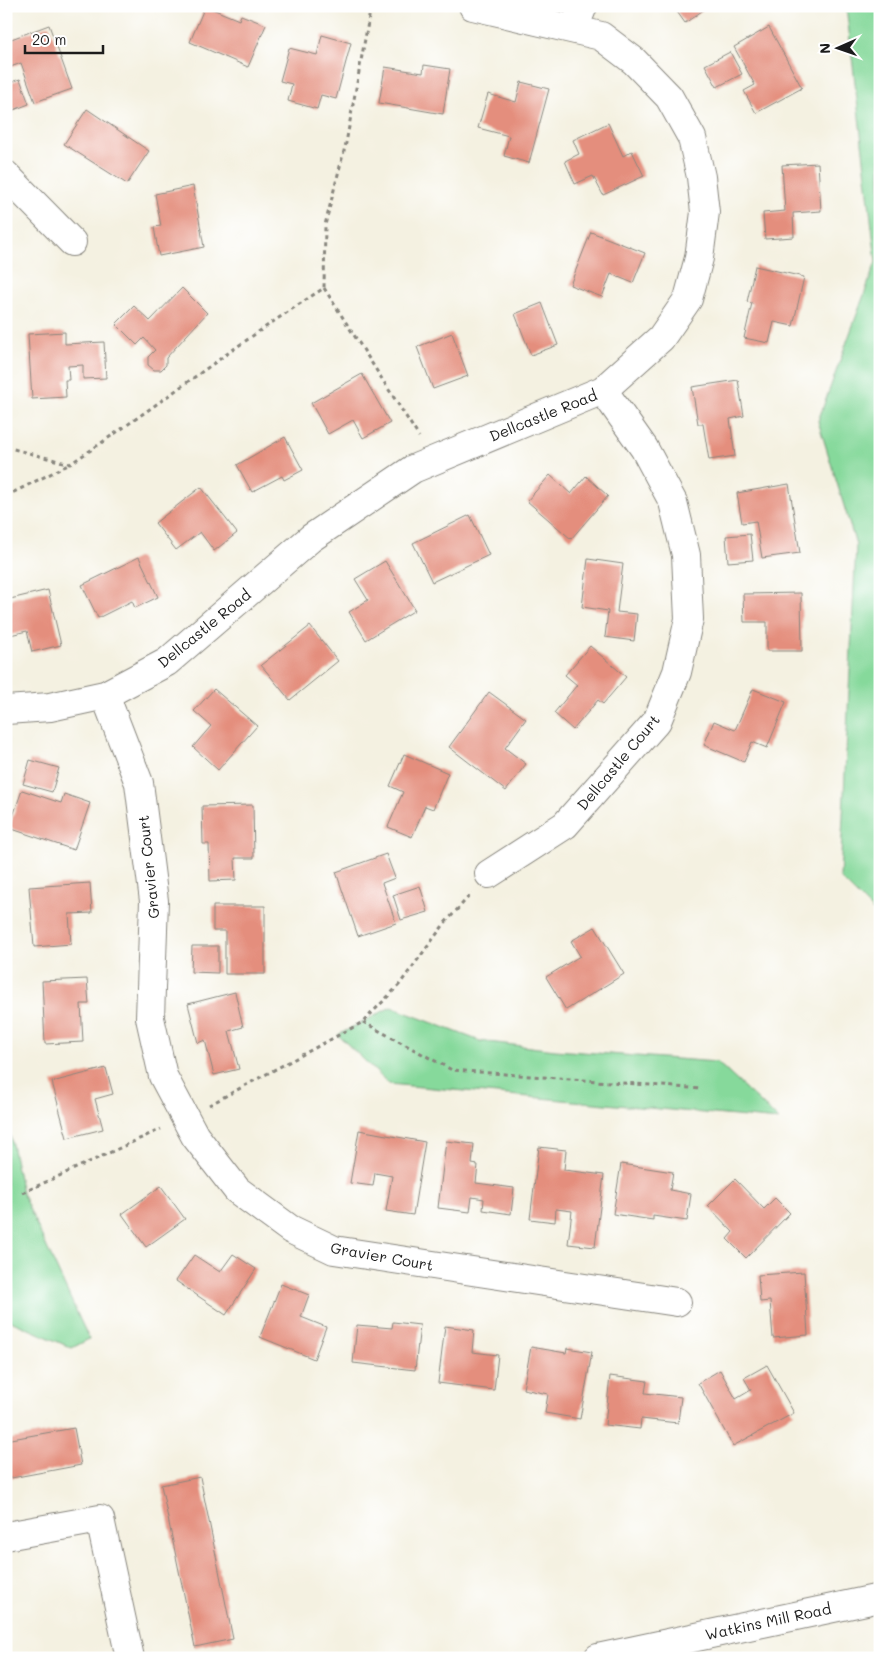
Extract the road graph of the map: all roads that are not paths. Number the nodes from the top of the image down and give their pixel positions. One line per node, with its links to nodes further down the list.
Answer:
1 (473, 6): 2 (street, Dellcastle Road)
2 (578, 18): 5 (street, Dellcastle Road)
3 (6, 175): 4 (street)
4 (72, 242)
5 (603, 390): 6 (street, Dellcastle Road); 8 (street, Dellcastle Court)
6 (105, 695): 7 (street, Dellcastle Road); 9 (street, Gravier Court)
7 (6, 710)
8 (489, 874)
9 (677, 1302)
10 (6, 1536): 13 (street)
11 (880, 1598): 12 (street, Watkins Mill Road)
12 (674, 1650): 14 (street, Watkins Mill Road)
13 (127, 1658)
14 (598, 1658)

